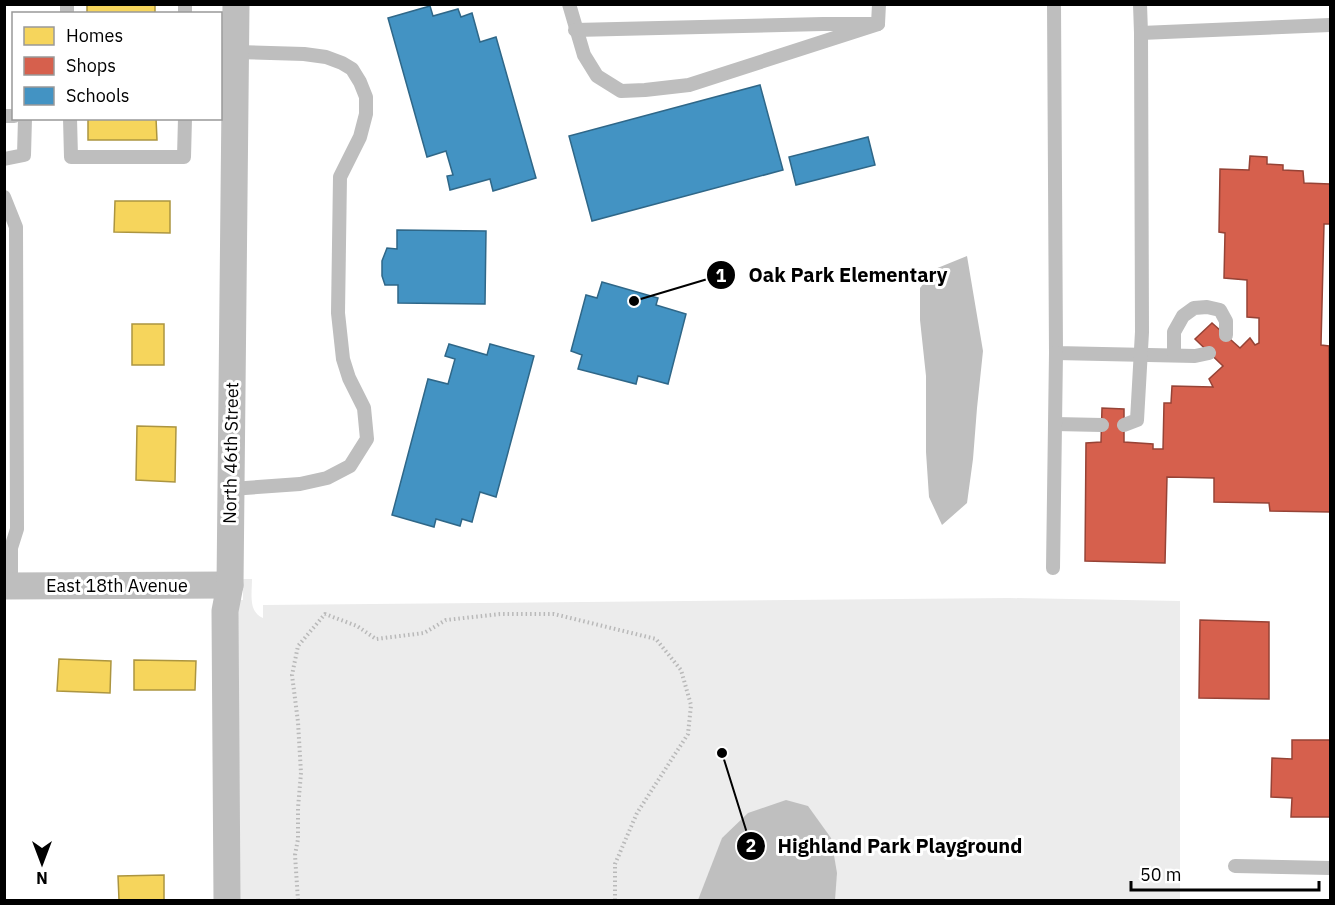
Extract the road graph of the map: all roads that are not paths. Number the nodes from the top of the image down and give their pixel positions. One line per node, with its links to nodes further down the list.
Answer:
1 (236, 4): 10 (street, North 46th Street)
2 (568, 4): 8 (lane)
3 (879, 4): 6 (lane)
4 (1054, 4): 17 (lane)
5 (1140, 4): 9 (lane)
6 (878, 24): 8 (lane); 8 (lane)
7 (1330, 25): 9 (lane)
8 (575, 30)
9 (1141, 33): 19 (lane)
10 (236, 52): 24 (street, North 46th Street); 24 (lane)
11 (25, 120): 14 (lane)
12 (70, 120): 13 (lane)
13 (184, 120)
14 (4, 159)
15 (4, 197): 25 (lane)
16 (1226, 335): 20 (lane)
17 (1056, 353): 19 (lane); 21 (lane)
18 (1209, 353): 20 (lane)
19 (1141, 354): 20 (lane); 23 (lane)
20 (1174, 355)
21 (1055, 424): 22 (lane); 26 (lane)
22 (1102, 425)
23 (1124, 425)
24 (231, 489): 27 (street, North 46th Street)
25 (11, 529): 28 (lane)
26 (1053, 568)
27 (230, 585): 28 (street, East 18th Avenue); 31 (street, North 46th Street)
28 (8, 586)
29 (1235, 866): 30 (lane)
30 (1330, 868)
31 (227, 900)

